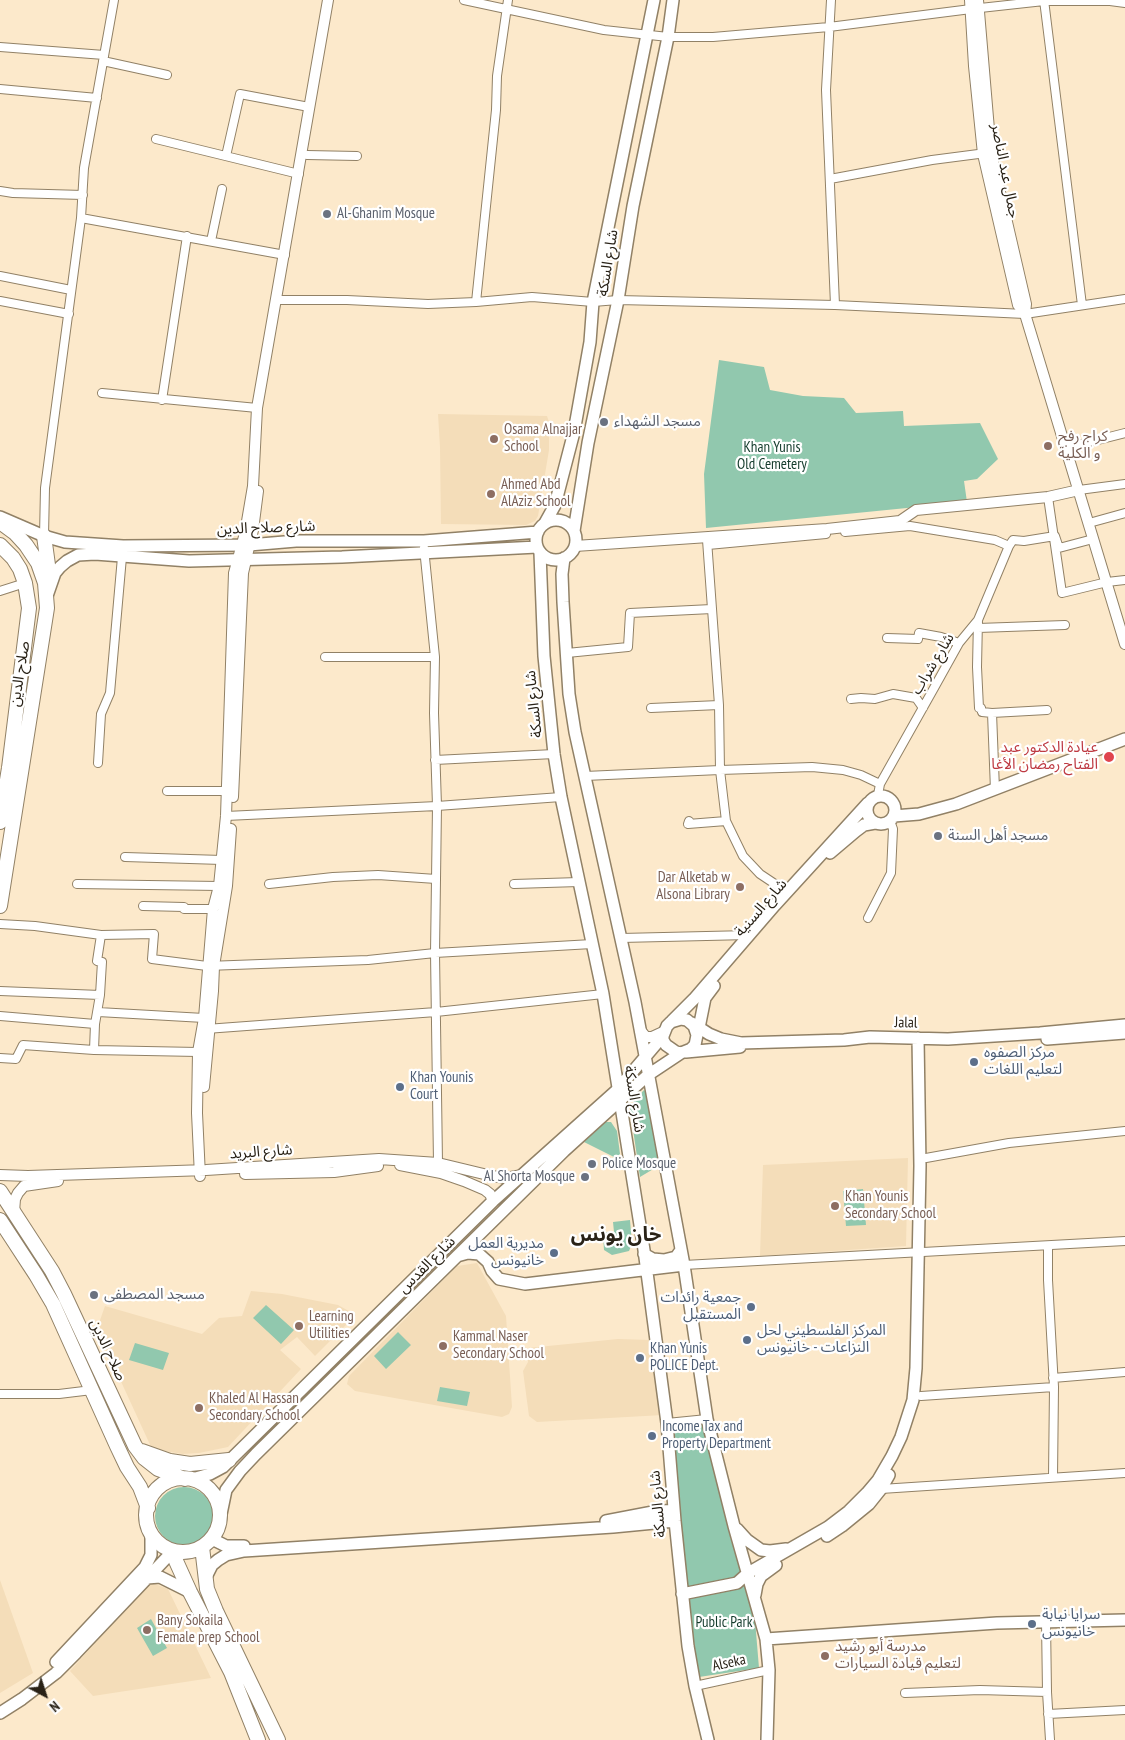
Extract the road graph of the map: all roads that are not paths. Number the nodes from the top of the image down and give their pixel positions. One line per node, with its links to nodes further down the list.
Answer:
1 (114, 0): 17 (street)
2 (328, 0): 21 (street)
3 (335, 0): 25 (street)
4 (464, 0): 12 (street)
5 (508, 0): 12 (street)
6 (654, 0): 14 (main road, شارع السكة)
7 (673, 0): 15 (main road, شارع السكة)
8 (831, 0): 13 (street)
9 (1044, 1): 10 (street); 11 (street); 45 (street)
10 (1125, 3)
11 (974, 4): 13 (street); 23 (street, جمال عبد الناصر)
12 (506, 10): 14 (street); 42 (street)
13 (829, 27): 15 (street); 28 (street)
14 (647, 35): 15 (street); 43 (main road, شارع السكة)
15 (668, 37): 40 (main road, شارع السكة)
16 (0, 47): 17 (street)
17 (103, 58): 18 (street); 20 (street)
18 (168, 75)
19 (0, 89): 20 (street)
20 (97, 98): 31 (street)
21 (309, 108): 24 (street); 27 (street)
22 (156, 139): 24 (street)
23 (987, 153): 28 (street); 47 (street, جمال عبد الناصر)
24 (226, 156): 27 (street)
25 (307, 156): 26 (street); 39 (street)
26 (356, 156)
27 (299, 174): 35 (street)
28 (830, 179): 44 (street)
29 (222, 189): 34 (street)
30 (0, 191): 31 (street)
31 (83, 194): 32 (street)
32 (81, 218): 33 (street); 37 (street)
33 (187, 236): 34 (street); 49 (street)
34 (211, 241): 35 (street)
35 (285, 255): 39 (street)
36 (0, 276): 37 (street)
37 (71, 290): 46 (street)
38 (1125, 299): 45 (street)
39 (280, 300): 42 (street); 50 (street); 67 (street)
40 (618, 300): 43 (street); 44 (street); 61 (main road, شارع السكة)
41 (0, 301): 46 (street)
42 (476, 302): 43 (street)
43 (593, 302): 60 (main road, شارع السكة)
44 (835, 305): 47 (street)
45 (1082, 305): 47 (street)
46 (69, 314): 62 (street)
47 (1025, 314): 52 (street, جمال عبد الناصر)
48 (102, 393): 49 (street)
49 (162, 400): 50 (street)
50 (258, 408): 67 (street)
51 (1125, 433): 52 (street)
52 (1066, 448): 54 (street, جمال عبد الناصر)
53 (1125, 484): 54 (street)
54 (1079, 490): 55 (street); 59 (street, جمال عبد الناصر)
55 (1048, 496): 63 (street); 65 (street)
56 (1125, 513): 59 (street)
57 (0, 518): 62 (main road, شارع صلاح الدين)
58 (0, 522): 78 (highway, صلاح الدين)
59 (1089, 523): 64 (street, جمال عبد الناصر)
60 (542, 527): 61 (main road); 70 (main road, شارع صلاح الدين); 71 (main road)
61 (574, 531): 68 (main road)
62 (44, 536): 67 (main road, شارع صلاح الدين); 78 (highway)
63 (1055, 536): 64 (street); 69 (street); 76 (street)
64 (1093, 539): 76 (street, جمال عبد الناصر)
65 (707, 542): 68 (street); 69 (street); 80 (street)
66 (0, 545): 77 (highway, صلاح الدين)
67 (245, 545): 70 (main road, شارع صلاح الدين); 74 (street)
68 (575, 546): 73 (main road)
69 (1009, 546): 81 (street, شارع شراب)
70 (424, 547): 71 (main road, شارع صلاح الدين); 74 (main road, شارع صلاح الدين); 89 (street)
71 (539, 550): 73 (main road); 97 (main road, شارع السكة)
72 (122, 557): 74 (main road, شارع صلاح الدين); 78 (main road, شارع صلاح الدين); 99 (street)
73 (564, 558): 87 (main road, شارع السكة)
74 (242, 559): 106 (street); 110 (street)
75 (1125, 580): 76 (street)
76 (1106, 582): 86 (street, جمال عبد الناصر)
77 (25, 583): 79 (street); 100 (highway, صلاح الدين)
78 (46, 590): 125 (highway, صلاح الدين)
79 (0, 591)
80 (712, 609): 87 (street); 91 (street)
81 (978, 620): 83 (street); 85 (street, شارع شراب)
82 (1065, 625): 83 (street)
83 (978, 628): 95 (street)
84 (887, 638): 85 (street)
85 (959, 643): 93 (street, شارع شراب)
86 (1125, 644)
87 (567, 653): 102 (main road, شارع السكة)
88 (325, 657): 89 (street)
89 (435, 657): 98 (street)
90 (851, 699): 93 (street)
91 (719, 705): 92 (street); 101 (street)
92 (651, 708)
93 (922, 708): 103 (street, شارع شراب)
94 (1047, 710): 95 (street)
95 (992, 713): 104 (street)
96 (1125, 739): 104 (main road, شارع السنية)
97 (554, 754): 98 (street); 107 (main road, شارع السكة)
98 (435, 760): 109 (street)
99 (98, 763)
100 (5, 767): 114 (highway, صلاح الدين)
101 (720, 770): 102 (street); 103 (street); 113 (street)
102 (585, 776): 132 (main road, شارع السكة)
103 (879, 789): 108 (main road, شارع السنية); 111 (main road)
104 (995, 790): 111 (main road, شارع السنية)
105 (167, 791): 106 (street)
106 (226, 791): 110 (street)
107 (561, 797): 109 (street); 119 (main road, شارع السكة)
108 (868, 803): 115 (main road); 124 (main road, شارع السنية)
109 (437, 806): 110 (street); 118 (street)
110 (229, 816): 117 (street); 135 (street)
111 (892, 819): 115 (main road, شارع السنية); 128 (street)
112 (688, 821): 113 (street)
113 (726, 821): 124 (street)
114 (0, 822)
115 (875, 823): 145 (main road, شارع السنية)
116 (125, 857): 117 (street)
117 (222, 860): 123 (street)
118 (436, 879): 121 (street); 134 (street)
119 (579, 882): 122 (street); 133 (main road, شارع السكة)
120 (77, 884): 123 (street)
121 (269, 884)
122 (514, 884)
123 (219, 886): 127 (street)
124 (787, 892): 131 (main road, شارع السنية)
125 (0, 906)
126 (144, 906): 127 (street)
127 (213, 909): 135 (street)
128 (868, 918)
129 (0, 924): 130 (street)
130 (101, 935): 135 (street); 138 (street)
131 (749, 935): 132 (street); 147 (main road, شارع السنية)
132 (621, 938): 148 (main road, شارع السكة)
133 (592, 944): 134 (street); 137 (main road, شارع السكة)
134 (435, 953): 135 (street); 140 (street)
135 (210, 966): 142 (street); 146 (street)
136 (0, 991): 138 (street)
137 (603, 994): 140 (street); 157 (main road, شارع السكة)
138 (100, 995): 139 (street)
139 (98, 1012): 142 (street); 143 (street)
140 (436, 1012): 146 (street); 160 (street)
141 (0, 1016): 143 (street)
142 (204, 1018): 146 (street)
143 (95, 1024): 151 (street)
144 (1125, 1025): 150 (main road, Jalal)
145 (696, 1028): 147 (main road); 150 (main road, Jalal); 153 (main road)
146 (206, 1029): 152 (street); 161 (street)
147 (666, 1029): 148 (street); 153 (main road); 155 (main road, شارع القدس)
148 (640, 1030): 155 (main road, شارع السكة)
149 (1125, 1033): 150 (main road, Jalal)
150 (921, 1042): 153 (main road, Jalal); 159 (main road); 171 (main road)
151 (94, 1050): 152 (street); 154 (street)
152 (198, 1052): 161 (street)
153 (684, 1052): 156 (main road, شارع القدس)
154 (0, 1058)
155 (645, 1058): 156 (main road, شارع السكة); 157 (main road, شارع القدس)
156 (648, 1075): 157 (main road, شارع القدس); 170 (main road, شارع السكة)
157 (618, 1095): 163 (main road, شارع القدس); 172 (main road, شارع السكة); 173 (main road, شارع القدس)
158 (1125, 1130): 159 (street)
159 (926, 1158): 171 (main road)
160 (438, 1163): 161 (street, شارع البريد); 163 (street, شارع البريد)
161 (203, 1173): 162 (street, شارع البريد); 165 (street, شارع البريد); 166 (street, شارع البريد)
162 (0, 1175)
163 (522, 1175): 165 (main road, شارع القدس)
164 (0, 1191): 166 (highway, صلاح الدين)
165 (494, 1200): 186 (main road, شارع القدس)
166 (14, 1212): 176 (highway, صلاح الدين)
167 (0, 1220): 177 (highway, صلاح الدين)
168 (1125, 1242): 169 (street)
169 (1048, 1247): 171 (street); 179 (street)
170 (681, 1250): 172 (main road); 174 (main road, شارع السكة)
171 (921, 1253): 174 (street); 182 (main road); 197 (main road)
172 (644, 1254): 175 (main road, شارع السكة)
173 (456, 1257): 175 (main road); 193 (main road, شارع القدس)
174 (684, 1265): 175 (main road); 183 (main road, شارع السكة)
175 (646, 1270): 184 (main road, شارع السكة)
176 (97, 1364): 177 (highway); 185 (highway, صلاح الدين)
177 (83, 1372): 180 (highway, صلاح الدين)
178 (1125, 1372): 179 (street)
179 (1053, 1382): 182 (street); 188 (street)
180 (92, 1390): 181 (street); 191 (highway, صلاح الدين)
181 (0, 1394)
182 (921, 1396): 190 (main road)
183 (707, 1419): 184 (street); 194 (main road, شارع السكة)
184 (667, 1423): 192 (main road, شارع السكة)
185 (138, 1450): 186 (highway); 189 (highway, صلاح الدين)
186 (229, 1460): 189 (main road, شارع القدس)
187 (1125, 1473): 188 (street)
188 (1053, 1477): 190 (street)
189 (189, 1479): 191 (highway); 193 (highway)
190 (881, 1489): 204 (main road)
191 (148, 1508): 195 (highway)
192 (674, 1516): 196 (main road); 201 (main road); 203 (main road, شارع السكة)
193 (220, 1519): 196 (highway)
194 (734, 1526): 197 (main road); 199 (main road, شارع السكة)
195 (151, 1533): 198 (highway); 212 (main road)
196 (207, 1543): 198 (highway); 201 (highway)
197 (790, 1549): 199 (main road)
198 (173, 1551): 200 (main road); 202 (highway)
199 (748, 1573): 203 (main road); 204 (main road, شارع السكة)
200 (147, 1578): 202 (main road); 214 (main road)
201 (205, 1579): 217 (highway)
202 (190, 1592): 216 (highway)
203 (682, 1594): 209 (main road, شارع السكة)
204 (755, 1597): 207 (main road, شارع السكة)
205 (1125, 1620): 206 (main road)
206 (1046, 1622): 207 (main road); 210 (street)
207 (766, 1639): 208 (main road, شارع السكة)
208 (769, 1670): 209 (street, Alseka); 219 (main road, شارع السكة)
209 (695, 1686): 218 (main road, شارع السكة)
210 (1047, 1692): 211 (street); 215 (street)
211 (906, 1693)
212 (0, 1705)
213 (1125, 1710): 215 (street)
214 (0, 1712)
215 (1048, 1714): 220 (street)
216 (258, 1740)
217 (278, 1740)
218 (708, 1740)
219 (767, 1740)
220 (1050, 1740)

